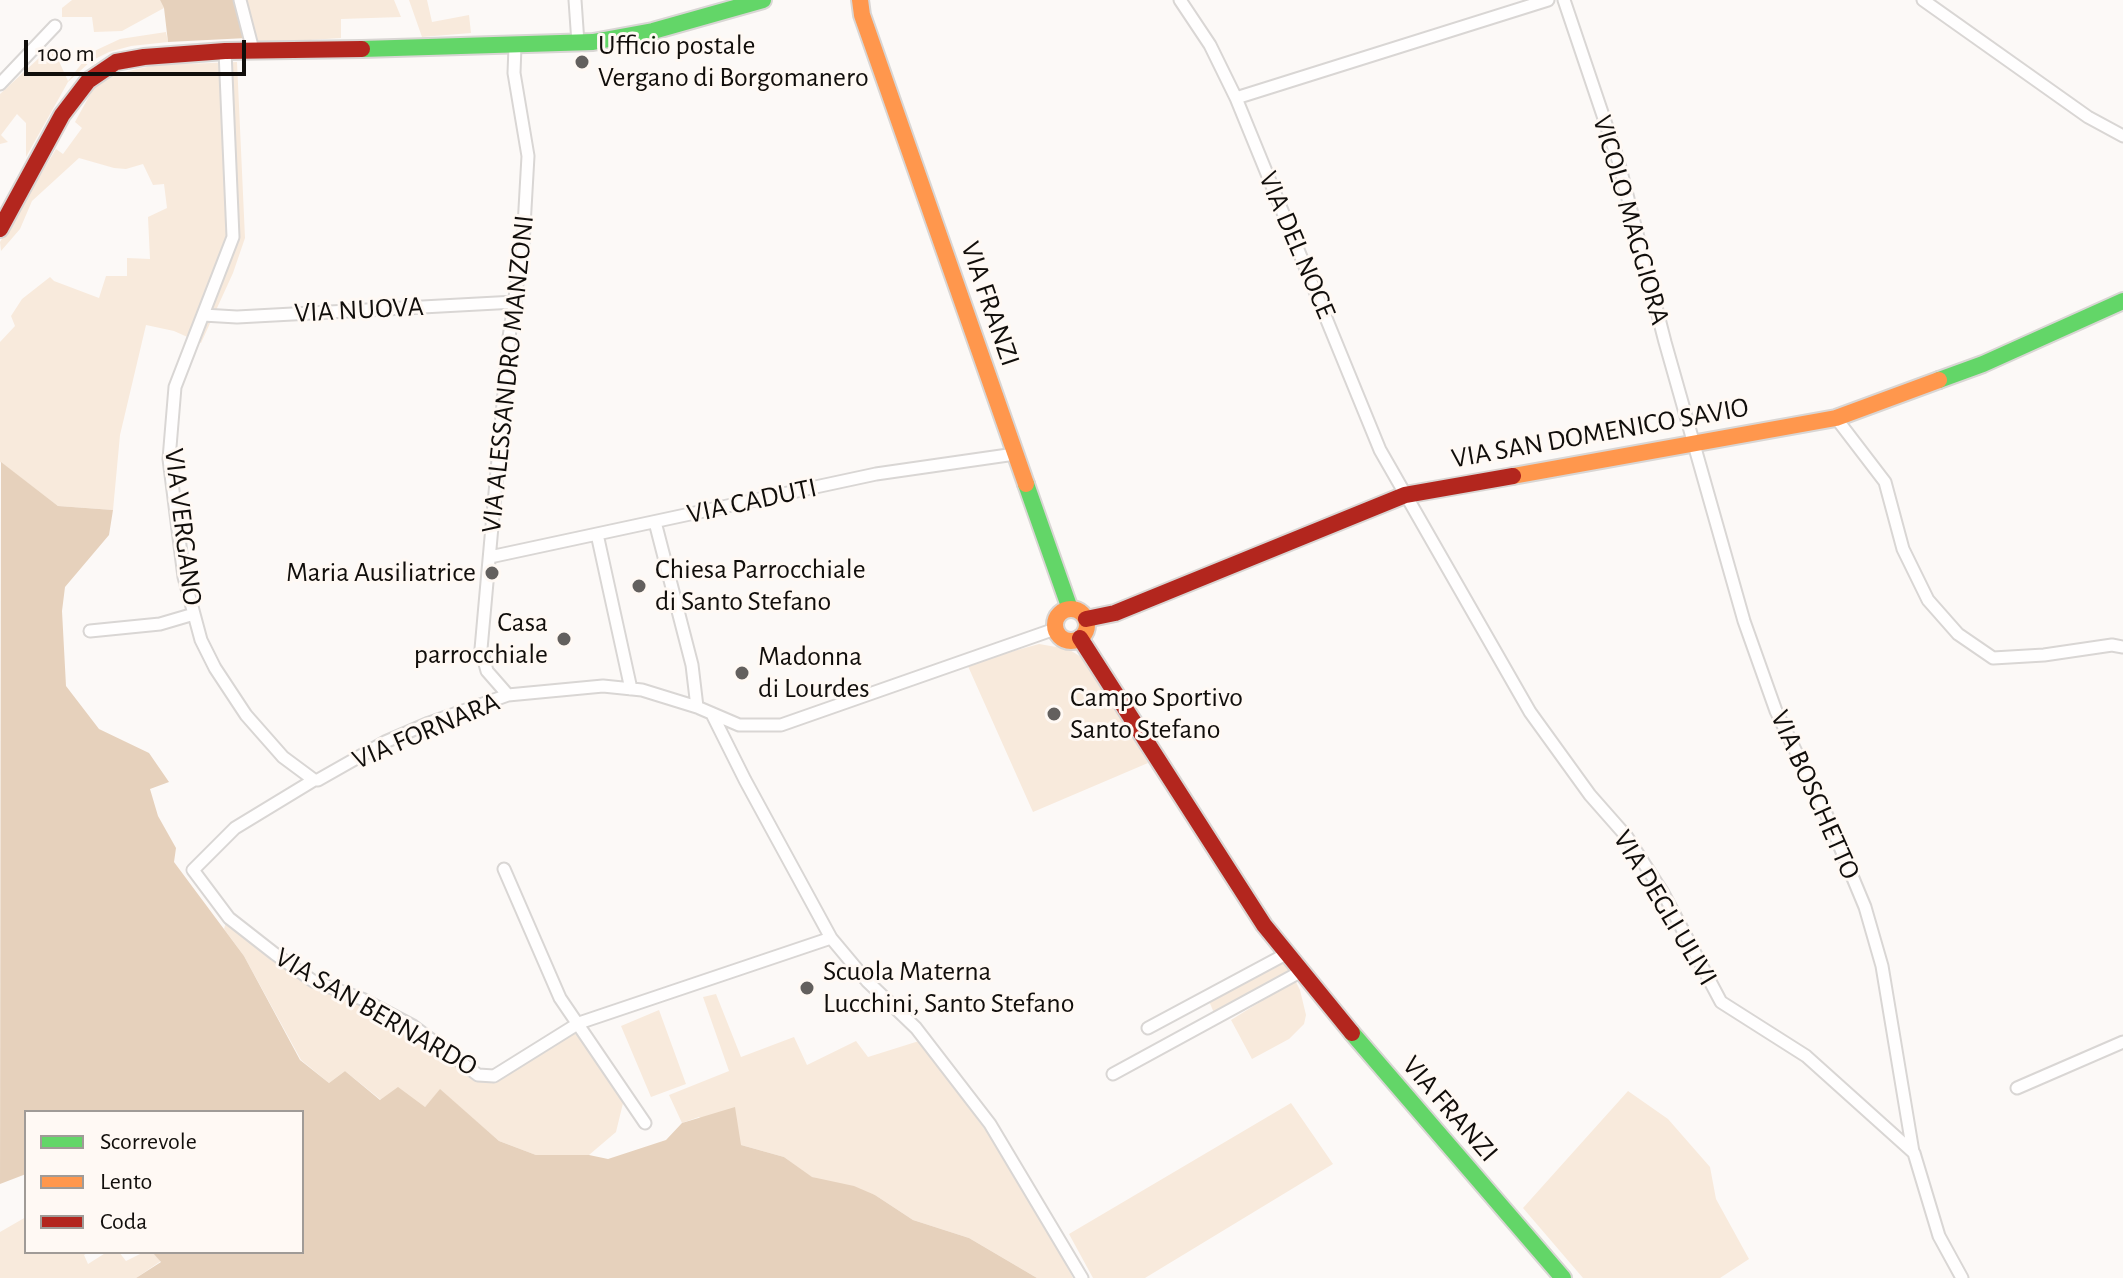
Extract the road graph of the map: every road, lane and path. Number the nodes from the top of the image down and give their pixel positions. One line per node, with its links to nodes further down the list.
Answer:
1 (240, 0): 13 (street)
2 (575, 0): 11 (street)
3 (763, 0): 11 (main road)
4 (853, 0): 9 (main road, VIA FRANZI)
5 (1180, 0): 16 (street, VIA DEL NOCE)
6 (1548, 0): 16 (street)
7 (1564, 0): 23 (street, VICOLO MAGGIORA)
8 (1928, 1): 17 (street)
9 (861, 8): 24 (main road, VIA FRANZI)
10 (55, 26): 15 (street)
11 (578, 43): 12 (main road)
12 (515, 46): 13 (main road); 20 (street, VIA ALESSANDRO MANZONI)
13 (253, 50): 14 (main road)
14 (225, 51): 18 (main road); 21 (street, VIA VERGANO)
15 (0, 84)
16 (1236, 98): 25 (street, VIA DEL NOCE)
17 (2123, 136)
18 (0, 229)
19 (2123, 301): 22 (main road, VIA SAN DOMENICO SAVIO)
20 (515, 302): 21 (street, VIA NUOVA); 28 (street, VIA ALESSANDRO MANZONI)
21 (203, 315): 30 (street, VIA VERGANO)
22 (1836, 418): 23 (main road, VIA SAN DOMENICO SAVIO); 35 (street)
23 (1693, 442): 25 (main road, VIA SAN DOMENICO SAVIO); 52 (street, VIA BOSCHETTO)
24 (1015, 454): 26 (street, VIA CADUTI); 29 (main road, VIA FRANZI)
25 (1405, 495): 31 (main road, VIA SAN DOMENICO SAVIO); 52 (street, VIA DEGLI ULIVI)
26 (655, 522): 27 (street, VIA CADUTI); 38 (street)
27 (597, 534): 28 (street, VIA CADUTI); 36 (street)
28 (490, 557): 37 (street, VIA ALESSANDRO MANZONI)
29 (1070, 609): 31 (main road); 32 (main road)
30 (194, 614): 33 (street); 40 (street, VIA VERGANO)
31 (1086, 619): 34 (main road)
32 (1055, 629): 34 (main road); 39 (street, VIA FORNARA)
33 (90, 631)
34 (1080, 638): 44 (main road, VIA FRANZI)
35 (2123, 647)
36 (631, 689): 37 (street, VIA FORNARA); 38 (street, VIA FORNARA)
37 (508, 695): 40 (street, VIA FORNARA)
38 (697, 707): 39 (street, VIA FORNARA)
39 (712, 714): 43 (street)
40 (314, 780): 42 (street, VIA FORNARA)
41 (504, 869): 46 (street)
42 (193, 870): 46 (street, VIA SAN BERNARDO)
43 (831, 938): 46 (street, VIA SAN BERNARDO); 53 (street)
44 (1286, 954): 45 (main road, VIA FRANZI); 47 (street)
45 (1300, 972): 49 (street); 54 (main road, VIA FRANZI)
46 (579, 1023): 51 (street)
47 (1148, 1028)
48 (2123, 1042): 50 (street)
49 (1113, 1074)
50 (2017, 1088)
51 (645, 1123)
52 (1914, 1153): 55 (street)
53 (1082, 1278)
54 (1563, 1278)
55 (1962, 1278)

